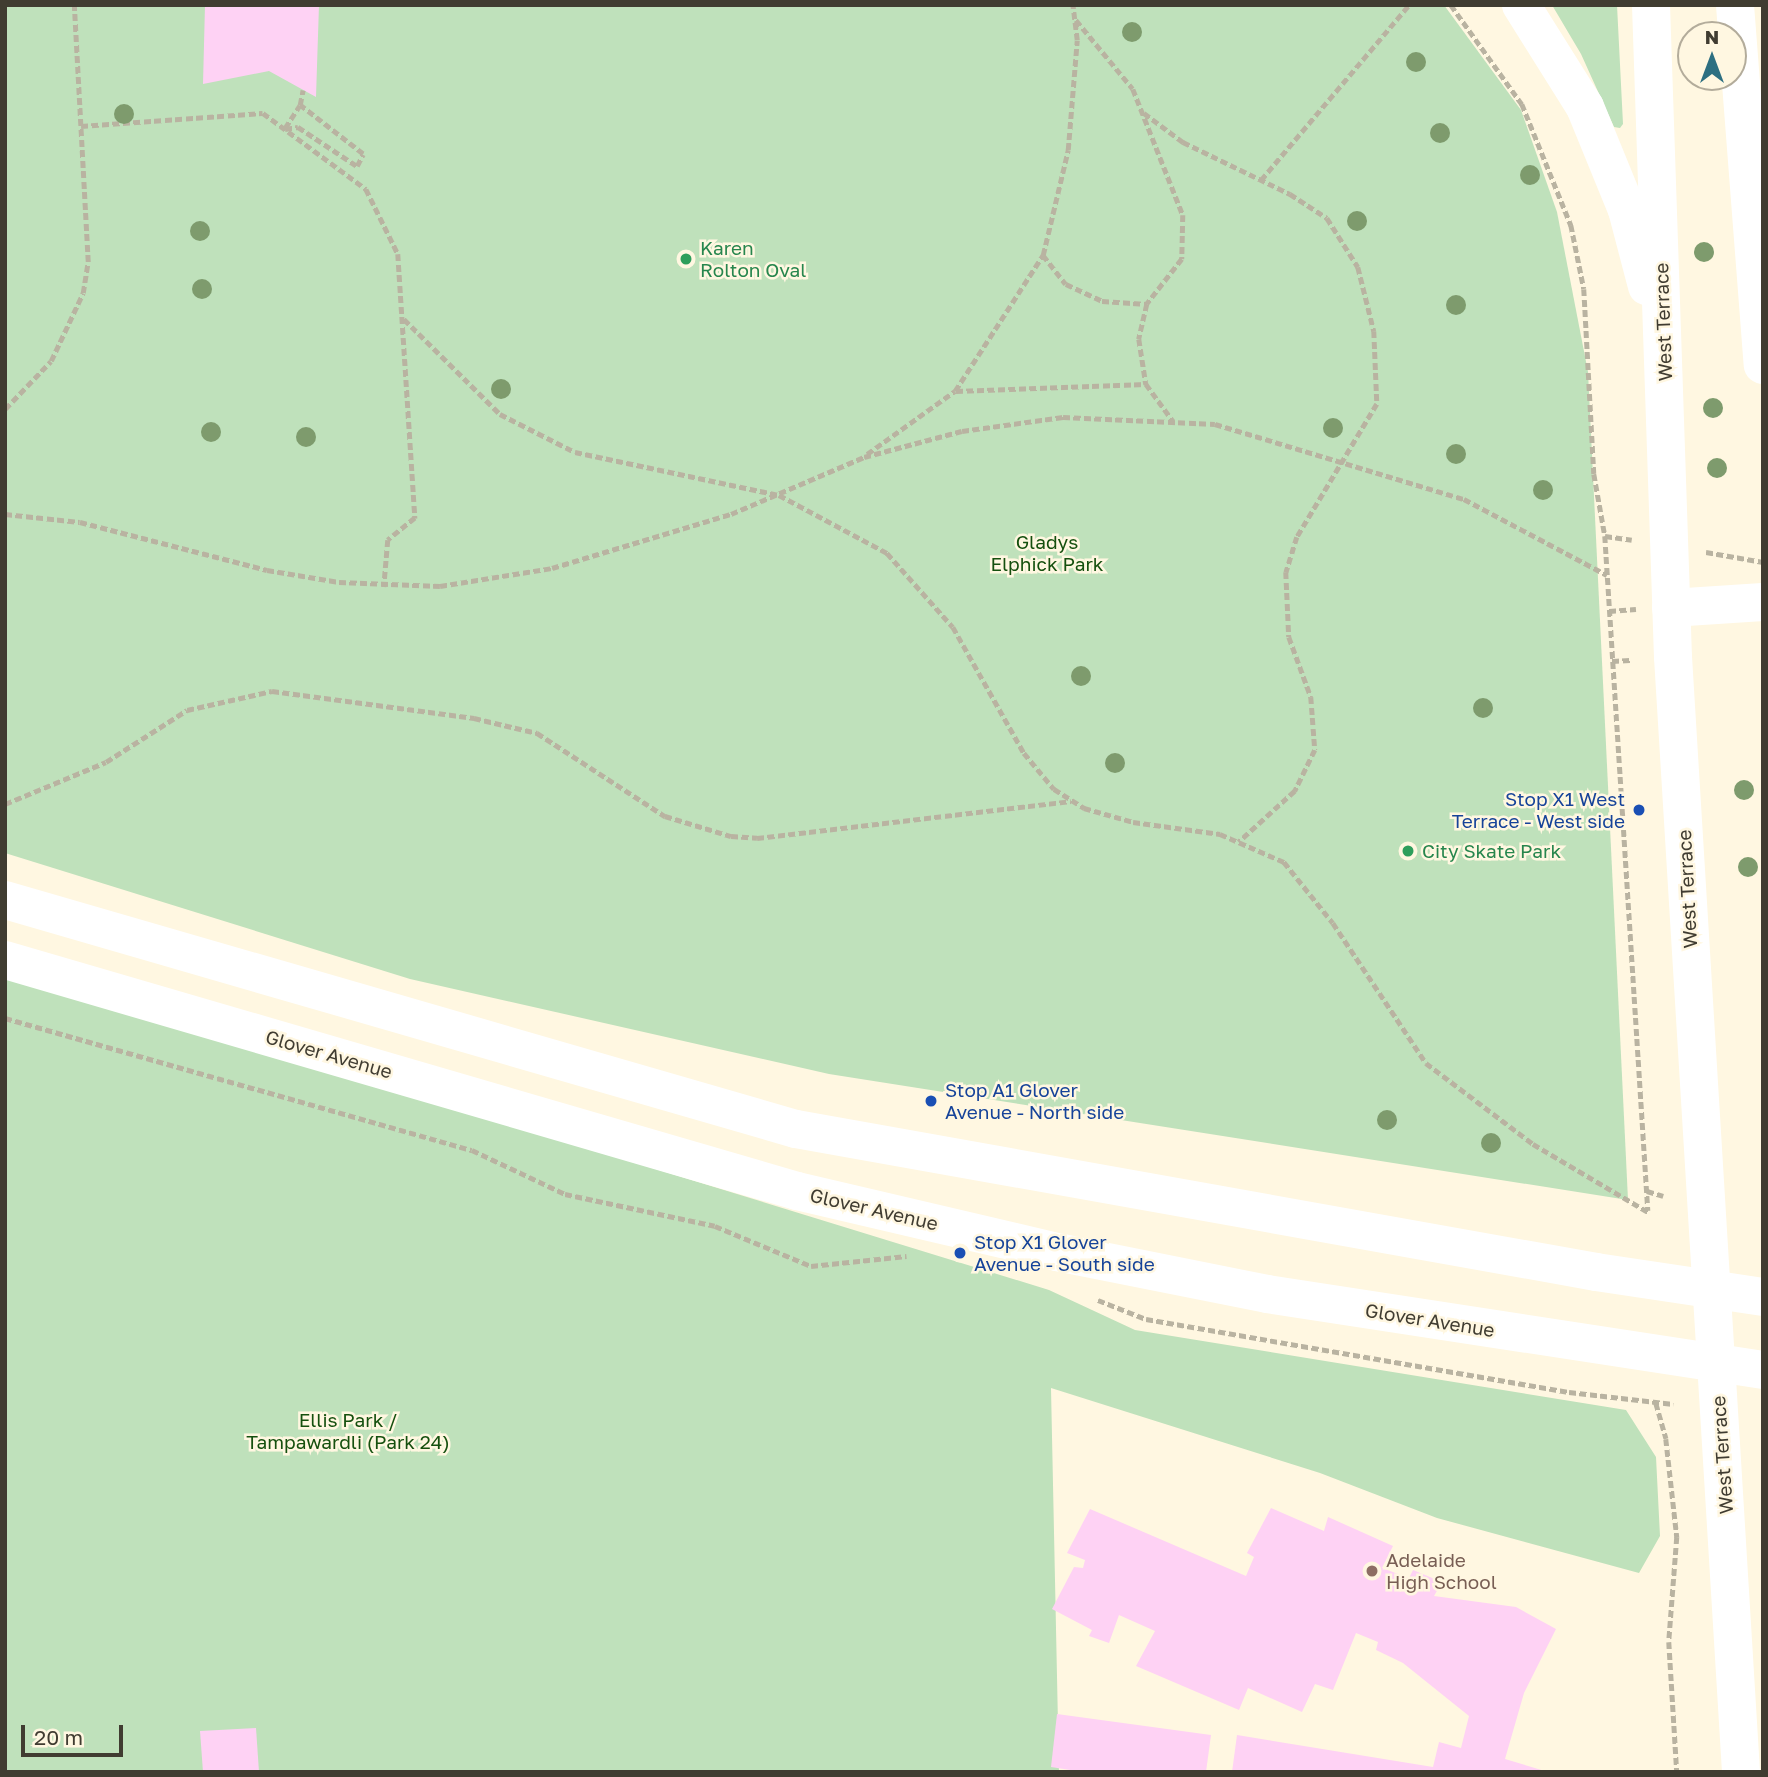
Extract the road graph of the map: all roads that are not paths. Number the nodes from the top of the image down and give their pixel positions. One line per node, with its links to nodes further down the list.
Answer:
1 (1521, 5): 5 (main road)
2 (1651, 5): 5 (main road, West Terrace)
3 (1735, 5): 4 (main road)
4 (1763, 365)
5 (1665, 406): 7 (main road, West Terrace)
6 (1763, 602): 7 (main road)
7 (1671, 608): 12 (main road, West Terrace)
8 (5, 900): 10 (main road)
9 (5, 960): 11 (main road, Glover Avenue)
10 (361, 1003): 11 (main road); 12 (main road)
11 (346, 1059): 14 (main road, Glover Avenue)
12 (1713, 1290): 13 (main road); 14 (main road, West Terrace)
13 (1763, 1297)
14 (1716, 1364): 15 (main road, Glover Avenue); 16 (main road, West Terrace)
15 (1763, 1370)
16 (1741, 1772)

